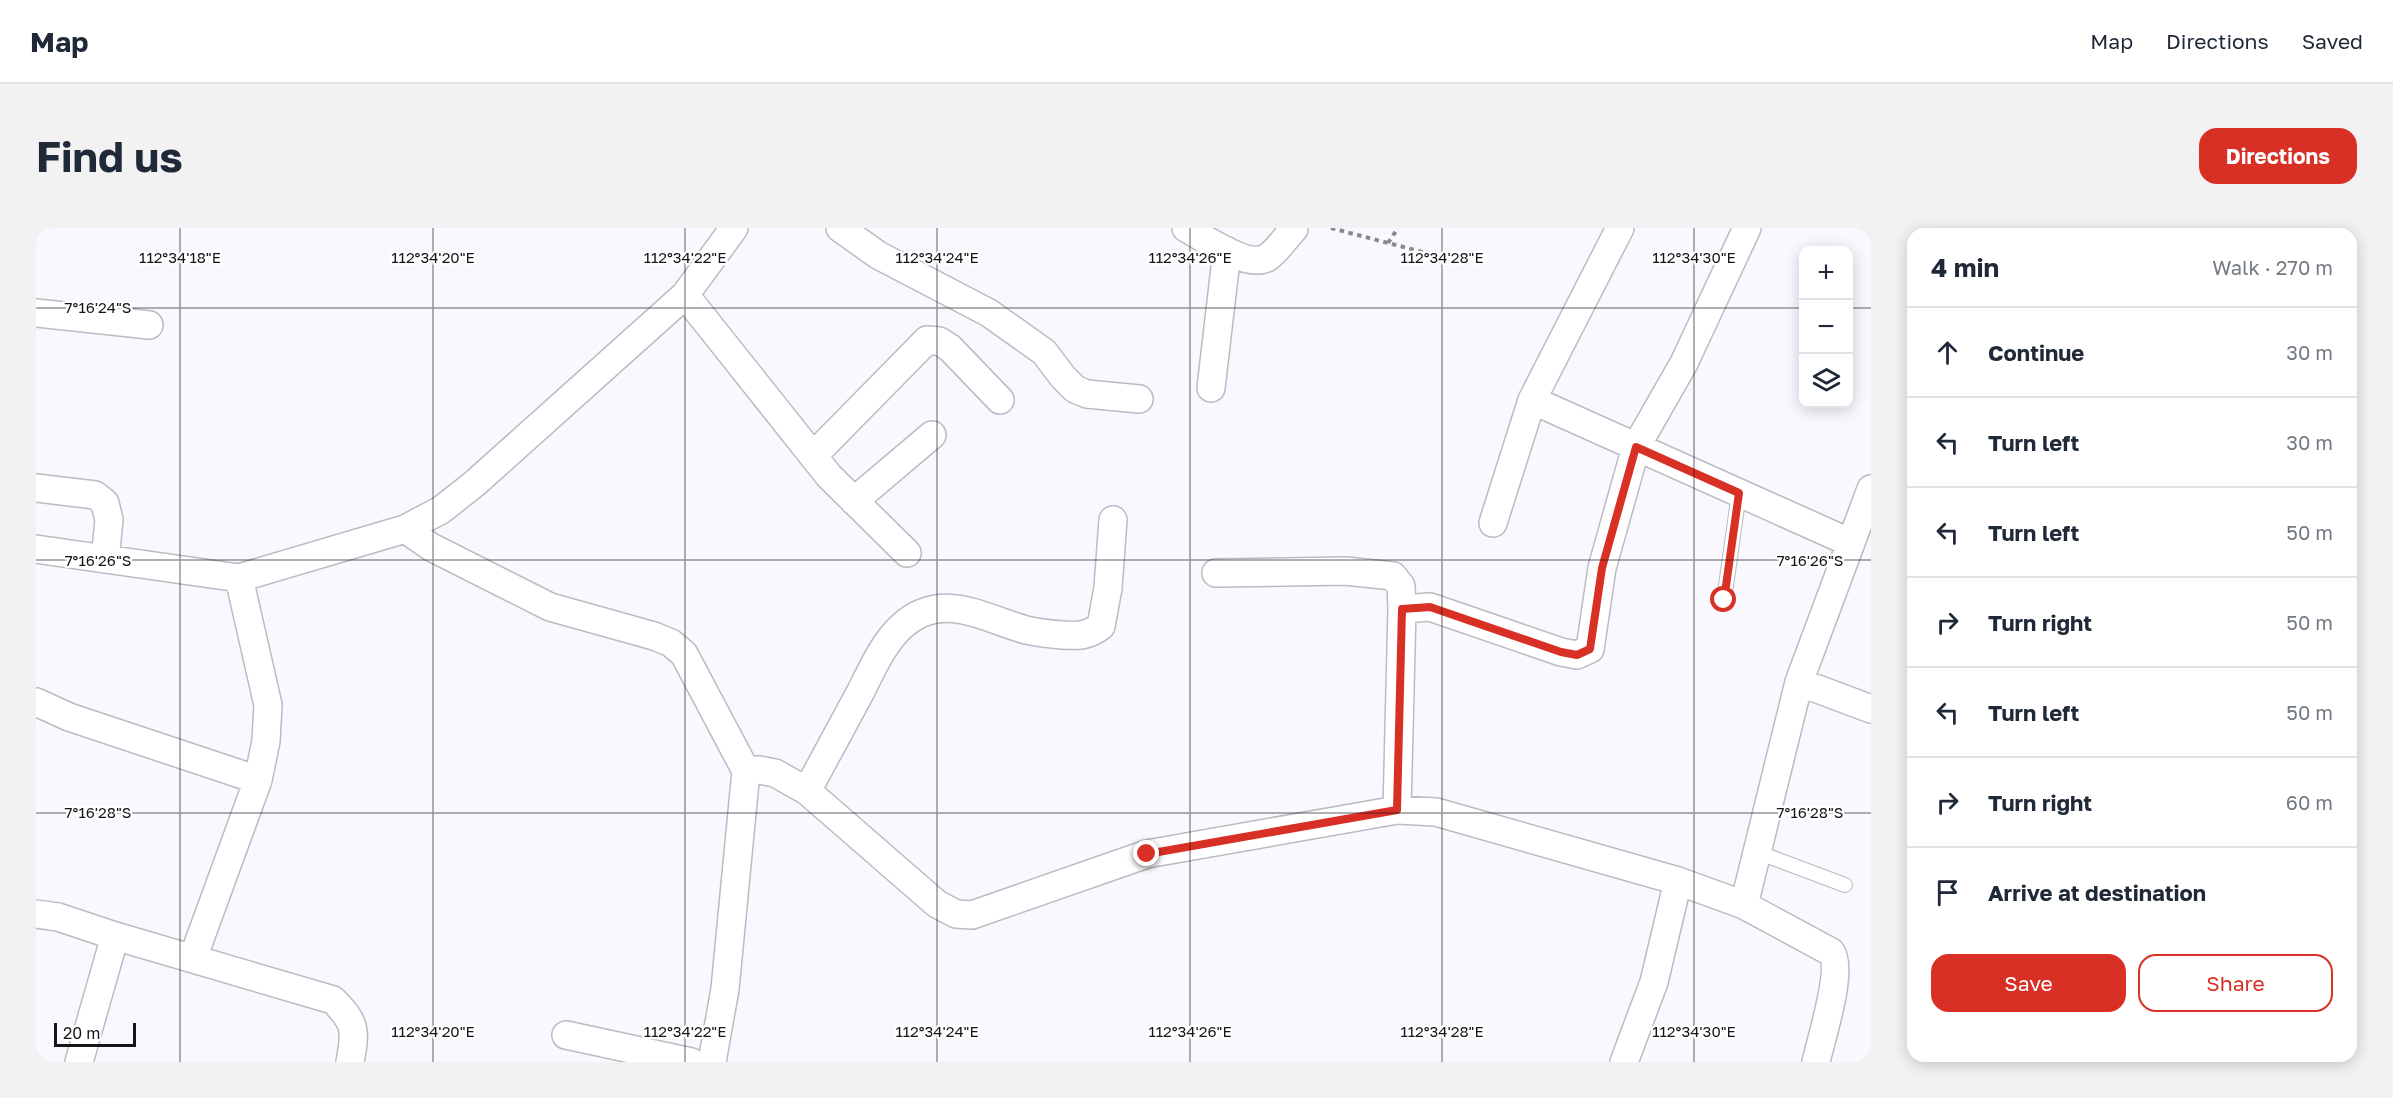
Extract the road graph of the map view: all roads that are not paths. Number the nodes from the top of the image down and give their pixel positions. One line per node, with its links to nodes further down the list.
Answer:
1 (734, 228): 8 (street)
2 (840, 228): 12 (street)
3 (1186, 228): 7 (street)
4 (1620, 228): 14 (street)
5 (1747, 228): 16 (street)
6 (1294, 229): 7 (street)
7 (1227, 251): 11 (street)
8 (685, 295): 17 (street); 24 (street)
9 (36, 313): 10 (street)
10 (149, 325)
11 (1211, 388)
12 (1139, 399)
13 (1000, 400): 17 (street)
14 (1532, 400): 16 (street); 23 (street)
15 (932, 435): 21 (street)
16 (1636, 447): 20 (street); 32 (street)
17 (813, 456): 21 (street)
18 (36, 488): 28 (street)
19 (1871, 489): 25 (street)
20 (1739, 493): 25 (street); 31 (lane)
21 (854, 501): 27 (street)
22 (1113, 520): 38 (street)
23 (1493, 523)
24 (405, 529): 30 (street); 36 (street)
25 (1851, 543): 33 (street)
26 (36, 549): 28 (street)
27 (907, 553)
28 (105, 559): 30 (street)
29 (1216, 573): 32 (street)
30 (238, 578): 37 (street)
31 (1724, 600)
32 (1402, 609): 39 (street)
33 (1799, 681): 35 (street); 40 (street)
34 (36, 702): 37 (street)
35 (1871, 709)
36 (746, 771): 38 (street); 51 (street)
37 (258, 780): 46 (street)
38 (807, 791): 39 (street)
39 (1397, 810): 41 (street)
40 (1757, 852): 42 (lane); 43 (street)
41 (1678, 881): 43 (street); 52 (street)
42 (1845, 885)
43 (1744, 905): 53 (street)
44 (36, 914): 45 (street)
45 (114, 936): 46 (street); 48 (street)
46 (193, 958): 49 (street)
47 (566, 1035): 50 (street)
48 (79, 1062)
49 (350, 1062)
50 (691, 1062)
51 (712, 1062)
52 (1624, 1062)
53 (1816, 1062)

